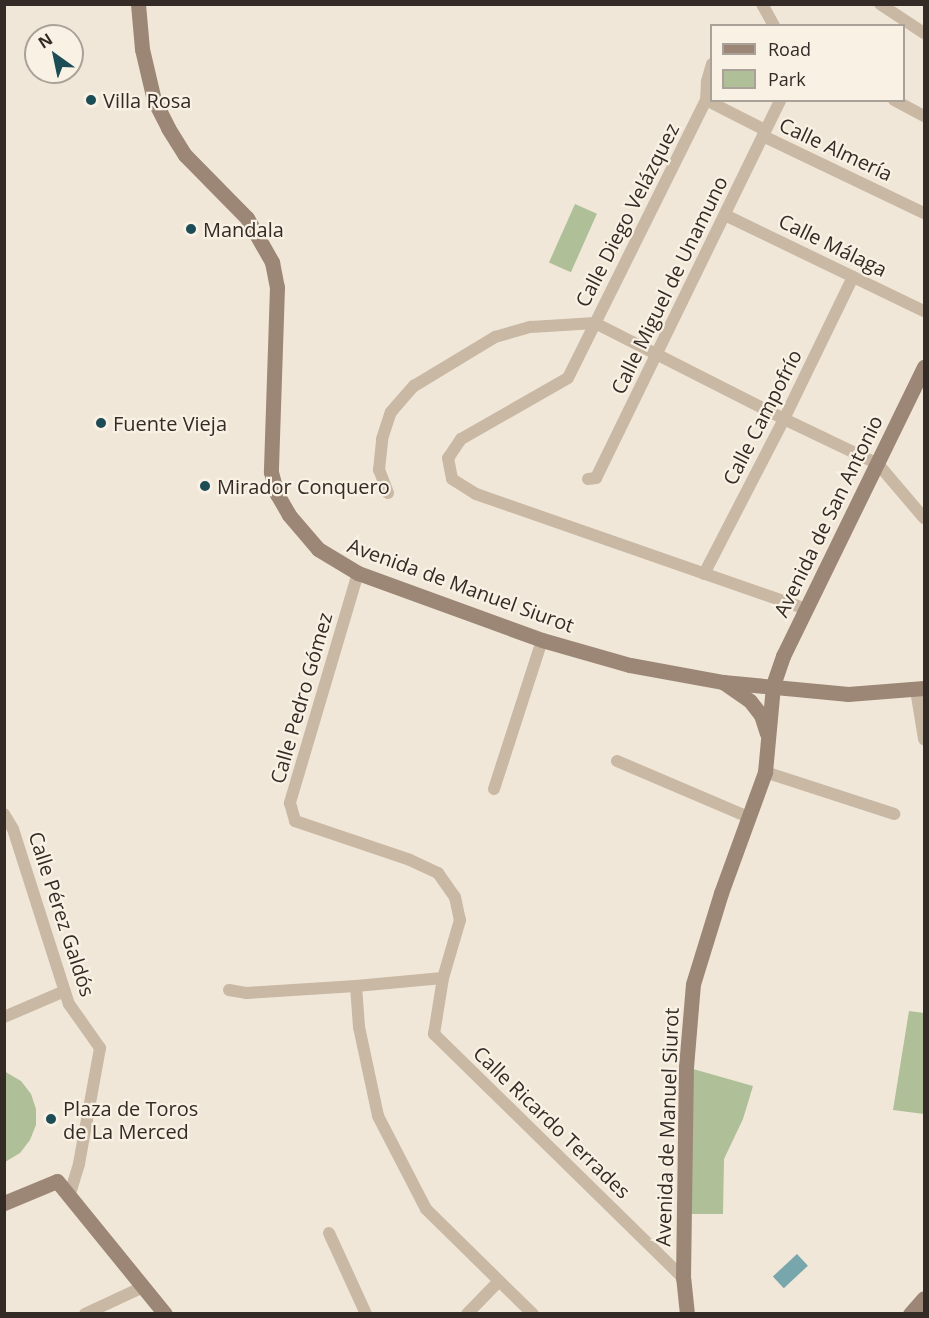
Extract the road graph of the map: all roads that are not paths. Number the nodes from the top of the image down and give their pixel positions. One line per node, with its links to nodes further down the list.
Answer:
1 (138, 4): 26 (street, Avenida de Manuel Siurot)
2 (762, 4): 5 (street)
3 (880, 4): 4 (street)
4 (896, 15): 6 (street); 7 (street)
5 (773, 24)
6 (890, 24)
7 (924, 33)
8 (710, 68): 9 (street, Calle Diego Velázquez)
9 (706, 100): 13 (street, Calle Almería); 18 (street, Calle Diego Velázquez)
10 (779, 102): 13 (street, Calle Miguel de Unamuno)
11 (898, 102): 12 (street)
12 (924, 116)
13 (764, 133): 14 (street, Calle Almería); 15 (street, Calle Miguel de Unamuno)
14 (924, 213)
15 (724, 215): 16 (street, Calle Málaga); 19 (street, Calle Miguel de Unamuno)
16 (853, 277): 17 (street, Calle Málaga); 21 (street, Calle Campofrío)
17 (924, 311)
18 (596, 323): 19 (street); 24 (street, Calle Diego Velázquez); 27 (street)
19 (657, 354): 21 (street); 23 (street, Calle Miguel de Unamuno)
20 (924, 367): 22 (street, Avenida de San Antonio)
21 (784, 419): 22 (street); 27 (street, Calle Campofrío)
22 (878, 464): 25 (street); 28 (street, Avenida de San Antonio)
23 (588, 479)
24 (388, 494)
25 (924, 518)
26 (358, 573): 29 (street, Avenida de Manuel Siurot); 41 (street, Calle Pedro Gómez)
27 (704, 574): 28 (street)
28 (806, 609): 31 (street, Avenida de San Antonio)
29 (542, 640): 30 (street, Avenida de Manuel Siurot); 37 (street)
30 (723, 682): 31 (street, Avenida de Manuel Siurot); 33 (street, Avenida de Manuel Siurot)
31 (773, 685): 32 (street); 33 (street, Avenida de Manuel Siurot)
32 (920, 689): 34 (street)
33 (769, 738): 36 (street, Avenida de Manuel Siurot)
34 (924, 739)
35 (617, 761): 40 (street)
36 (765, 772): 39 (street); 40 (street, Avenida de Manuel Siurot)
37 (494, 789)
38 (4, 814): 44 (street, Calle Pérez Galdós)
39 (894, 814)
40 (748, 817): 49 (street, Avenida de Manuel Siurot)
41 (443, 978): 42 (street); 49 (street, Calle Ricardo Terrades)
42 (356, 986): 43 (street); 50 (street)
43 (229, 990)
44 (65, 991): 45 (street); 46 (street, Calle Pérez Galdós)
45 (4, 1017)
46 (69, 1196): 47 (street); 51 (street)
47 (4, 1203)
48 (329, 1233): 55 (street)
49 (683, 1278): 58 (street, Avenida de Manuel Siurot)
50 (499, 1281): 56 (street); 57 (street)
51 (143, 1287): 53 (street); 54 (street)
52 (924, 1298): 59 (street)
53 (85, 1314)
54 (165, 1314)
55 (366, 1314)
56 (467, 1314)
57 (533, 1314)
58 (687, 1314)
59 (910, 1314)

